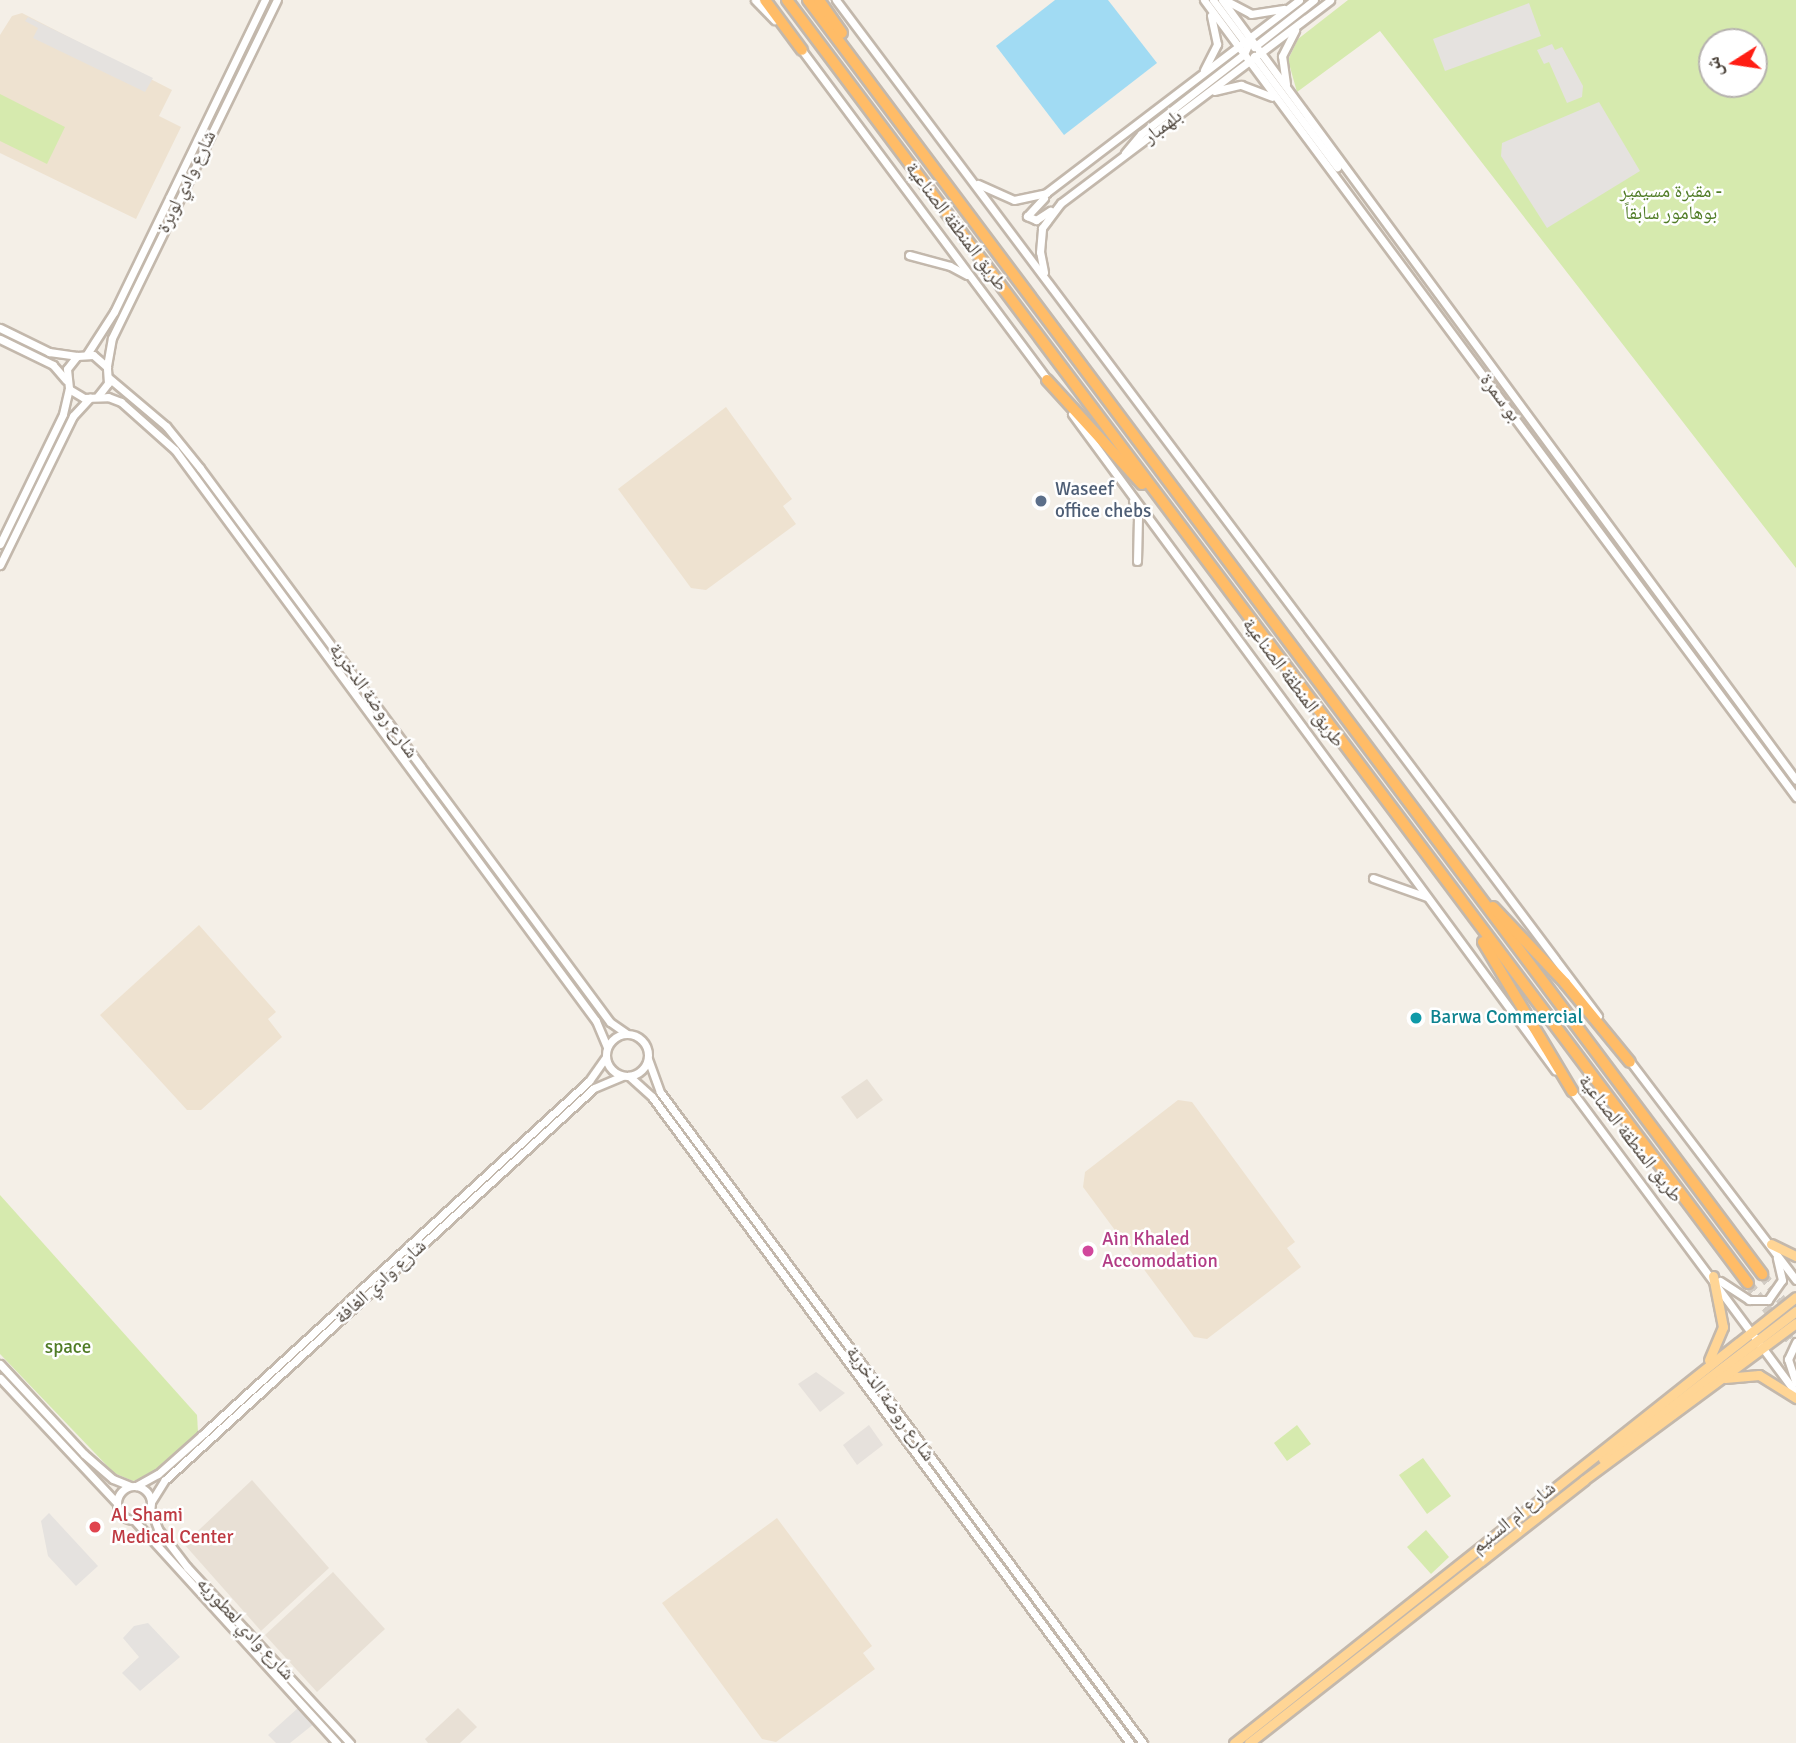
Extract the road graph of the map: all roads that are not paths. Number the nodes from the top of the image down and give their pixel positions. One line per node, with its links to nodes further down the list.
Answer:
1 (265, 0): 34 (street, شارع وادي لوبرة)
2 (276, 0): 36 (street, شارع وادي لوبرة)
3 (755, 0): 17 (street, طريق المنطقة الصناعية)
4 (765, 0): 17 (highway)
5 (788, 0): 44 (highway, طريق المنطقة الصناعية)
6 (808, 0): 20 (highway, طريق المنطقة الصناعية)
7 (820, 0): 20 (highway)
8 (836, 0): 25 (street)
9 (1203, 0): 18 (street, بو سمرة); 19 (street)
10 (1213, 0): 18 (street)
11 (1224, 0): 15 (street); 18 (street, بو سمرة)
12 (1299, 0): 15 (street, بلهمبار)
13 (1314, 0): 18 (street)
14 (1330, 0): 16 (street, بلهمبار)
15 (1291, 6): 18 (street, بلهمبار)
16 (1300, 23): 18 (street, بلهمبار); 21 (street)
17 (802, 50): 31 (street, طريق المنطقة الصناعية)
18 (1250, 50): 19 (street, بلهمبار); 21 (street, بو سمرة); 22 (street, بلهمبار); 23 (street, بو سمرة); 24 (street); 27 (street)
19 (1199, 77): 26 (street, بلهمبار)
20 (877, 88): 53 (highway, طريق المنطقة الصناعية)
21 (1289, 91): 27 (street, بو سمرة)
22 (1206, 94): 23 (street); 24 (street, بلهمبار)
23 (1282, 106): 49 (street, بو سمرة)
24 (1115, 164): 28 (street, بلهمبار)
25 (970, 178): 26 (street, بلهمبار); 30 (street)
26 (1064, 182): 28 (street)
27 (1353, 184): 48 (street, بو سمرة)
28 (1061, 203): 30 (street, بلهمبار)
29 (909, 255): 31 (street)
30 (1046, 279): 58 (street)
31 (974, 280): 39 (street, طريق المنطقة الصناعية)
32 (0, 328): 35 (street)
33 (0, 339): 38 (street)
34 (87, 354): 35 (street); 36 (street)
35 (77, 356): 38 (street)
36 (107, 367): 37 (street)
37 (110, 378): 41 (street); 54 (street, شارع روضة الذخرية)
38 (66, 380): 40 (street)
39 (1047, 380): 43 (street, طريق المنطقة الصناعية); 44 (highway)
40 (69, 389): 42 (street); 45 (street)
41 (98, 396): 42 (street); 55 (street, شارع روضة الذخرية)
42 (90, 398): 47 (street)
43 (1129, 491): 46 (street); 51 (street, طريق المنطقة الصناعية)
44 (1170, 511): 52 (highway, طريق المنطقة الصناعية)
45 (0, 544)
46 (1137, 561)
47 (0, 565)
48 (1796, 780)
49 (1796, 797)
50 (1373, 878): 51 (street)
51 (1433, 902): 60 (street, طريق المنطقة الصناعية)
52 (1460, 903): 60 (highway); 66 (highway, طريق المنطقة الصناعية)
53 (1486, 904): 58 (highway); 63 (highway, طريق المنطقة الصناعية)
54 (626, 1033): 55 (street); 57 (street)
55 (607, 1047): 56 (street)
56 (605, 1058): 59 (street); 82 (street, شارع وادي الغافة)
57 (648, 1059): 59 (street); 89 (street, شارع روضة الذخرية)
58 (1630, 1062): 61 (street)
59 (626, 1076): 84 (street, شارع وادي الغافة); 88 (street, شارع روضة الذخرية)
60 (1572, 1091): 64 (street, طريق المنطقة الصناعية)
61 (1771, 1244): 62 (main road); 64 (street); 65 (street)
62 (1796, 1256)
63 (1762, 1274)
64 (1713, 1276): 70 (street, طريق المنطقة الصناعية); 75 (main road)
65 (1796, 1280)
66 (1748, 1283)
67 (1796, 1297): 70 (main road, شارع ام السنيم)
68 (1796, 1312): 71 (main road); 73 (main road)
69 (1796, 1323): 73 (main road, شارع ام السنيم)
70 (1752, 1329): 71 (street, طريق المنطقة الصناعية); 75 (main road, شارع ام السنيم)
71 (1759, 1338): 73 (street, طريق المنطقة الصناعية); 81 (main road)
72 (1796, 1342): 78 (street)
73 (1765, 1347): 77 (main road, شارع ام السنيم); 79 (street, طريق المنطقة الصناعية)
74 (0, 1364): 82 (street)
75 (1704, 1367): 90 (main road, شارع ام السنيم)
76 (0, 1378): 83 (street)
77 (1722, 1378): 80 (main road); 81 (main road, شارع ام السنيم)
78 (1796, 1383)
79 (1796, 1393)
80 (1796, 1398)
81 (1584, 1480): 91 (main road, شارع ام السنيم)
82 (133, 1486): 83 (street); 84 (street)
83 (117, 1503): 85 (street)
84 (151, 1505): 85 (street); 87 (street, شارع وادي لعطوريه)
85 (134, 1520): 86 (street, شارع وادي لعطوريه)
86 (337, 1743)
87 (350, 1743)
88 (1130, 1743)
89 (1143, 1743)
90 (1234, 1743)
91 (1249, 1743)

